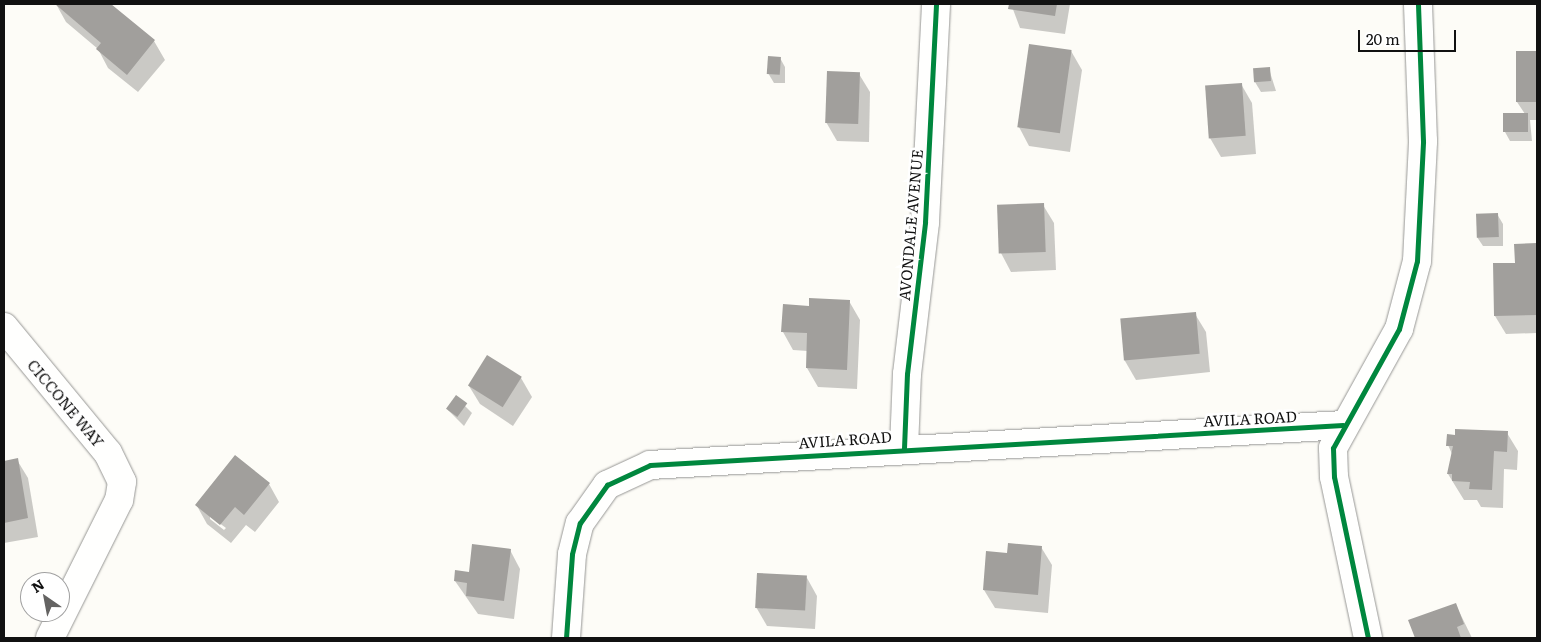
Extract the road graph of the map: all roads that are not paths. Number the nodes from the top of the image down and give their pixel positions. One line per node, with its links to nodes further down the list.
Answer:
1 (936, 4): 5 (street, AVONDALE AVENUE)
2 (1418, 4): 4 (street)
3 (4, 327): 6 (street, CICCONE WAY)
4 (1343, 425): 5 (street, AVILA ROAD); 8 (street)
5 (904, 448): 7 (street, AVILA ROAD)
6 (50, 638)
7 (566, 638)
8 (1368, 638)

